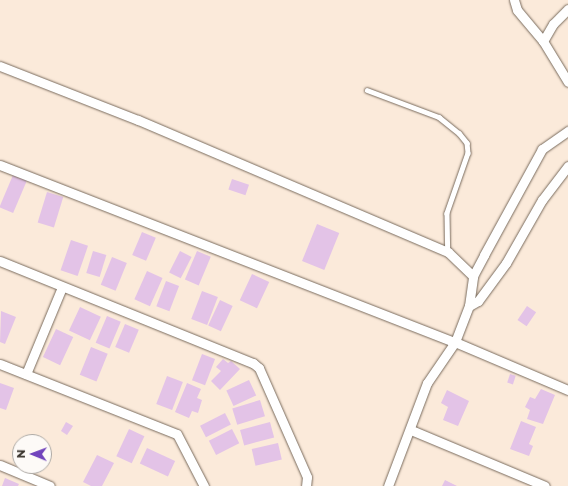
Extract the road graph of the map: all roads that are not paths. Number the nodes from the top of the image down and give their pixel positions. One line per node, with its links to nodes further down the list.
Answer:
1 (514, 0): 3 (street)
2 (568, 9): 3 (street)
3 (543, 41): 5 (street)
4 (0, 66): 10 (street)
5 (568, 82)
6 (367, 90): 10 (lane)
7 (568, 131): 12 (street)
8 (0, 165): 15 (street)
9 (568, 166): 14 (street)
10 (448, 252): 12 (street)
11 (0, 261): 13 (street)
12 (473, 276): 14 (street)
13 (62, 287): 17 (street); 23 (street)
14 (469, 306): 15 (street)
15 (455, 342): 18 (street); 19 (street)
16 (0, 364): 17 (street)
17 (26, 374): 21 (street)
18 (568, 390)
19 (411, 430): 24 (street); 25 (street)
20 (0, 465): 22 (street)
21 (201, 485)
22 (50, 486)
23 (306, 486)
24 (388, 486)
25 (545, 486)

